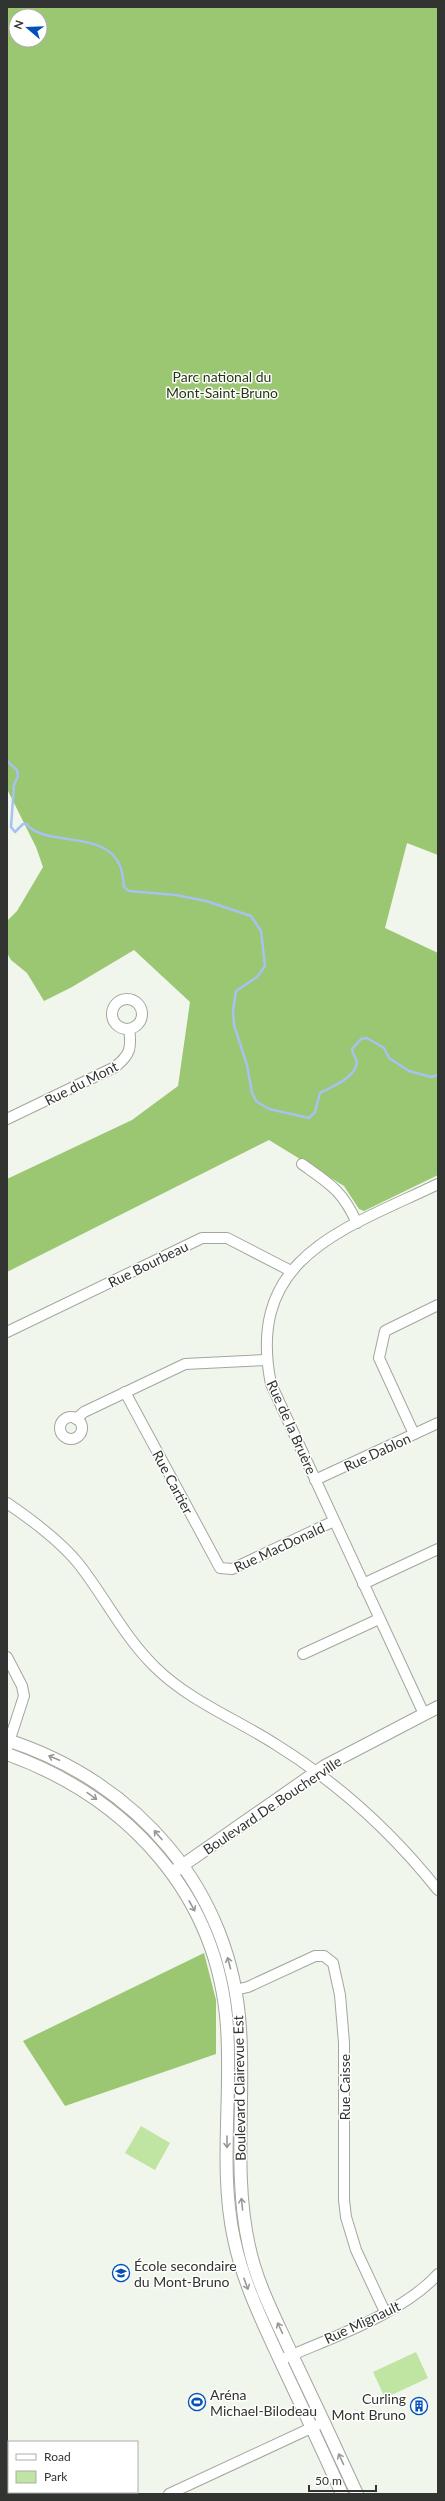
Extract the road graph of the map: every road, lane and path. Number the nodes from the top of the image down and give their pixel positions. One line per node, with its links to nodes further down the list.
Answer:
1 (129, 1029): 2 (street, Rue du Mont)
2 (7, 1119)
3 (302, 1164): 5 (street)
4 (438, 1184): 5 (street, Rue de la Bruère)
5 (357, 1223): 6 (street, Rue de la Bruère)
6 (291, 1271): 8 (street, Rue Bourbeau); 9 (street, Rue de la Bruère)
7 (438, 1305): 13 (street)
8 (7, 1332)
9 (266, 1360): 10 (street); 14 (street, Rue de la Bruère)
10 (125, 1392): 11 (street); 18 (street, Rue Cartier)
11 (76, 1419)
12 (438, 1423): 13 (street, Rue Dablon)
13 (414, 1434): 14 (street, Rue Dablon)
14 (316, 1480): 16 (street, Rue de la Bruère)
15 (7, 1502): 27 (street)
16 (334, 1521): 18 (street, Rue MacDonald); 19 (street, Rue de la Bruère)
17 (438, 1549): 19 (street)
18 (224, 1569)
19 (363, 1584): 20 (street, Rue de la Bruère)
20 (379, 1619): 21 (street); 24 (street, Rue de la Bruère)
21 (302, 1654)
22 (7, 1657): 25 (street)
23 (438, 1707): 24 (street, Boulevard De Boucherville)
24 (424, 1714): 27 (street, Boulevard De Boucherville)
25 (8, 1743): 28 (street, Boulevard Clairevue Est, one-way to 25)
26 (7, 1754): 29 (street, Boulevard Clairevue Est, one-way to 29)
27 (318, 1772): 28 (street, Boulevard De Boucherville); 30 (street)
28 (182, 1865): 29 (street, Boulevard De Boucherville); 31 (street, Boulevard Clairevue Est, one-way to 28)
29 (172, 1872): 35 (street, Boulevard Clairevue Est, one-way to 35)
30 (438, 1890)
31 (235, 1990): 33 (street, Rue Caisse); 34 (street, Boulevard Clairevue Est, one-way to 31)
32 (438, 2274): 33 (street, Rue Mignault)
33 (385, 2312): 34 (street, Rue Mignault)
34 (292, 2355): 35 (street, Rue Mignault); 36 (street, Boulevard Clairevue Est)
35 (280, 2360): 37 (street, Boulevard Clairevue Est)
36 (324, 2422): 37 (street); 40 (street, Boulevard Clairevue Est, one-way to 36)
37 (312, 2428): 38 (street); 39 (street, Boulevard Clairevue Est)
38 (169, 2494)
39 (342, 2494)
40 (357, 2494)

